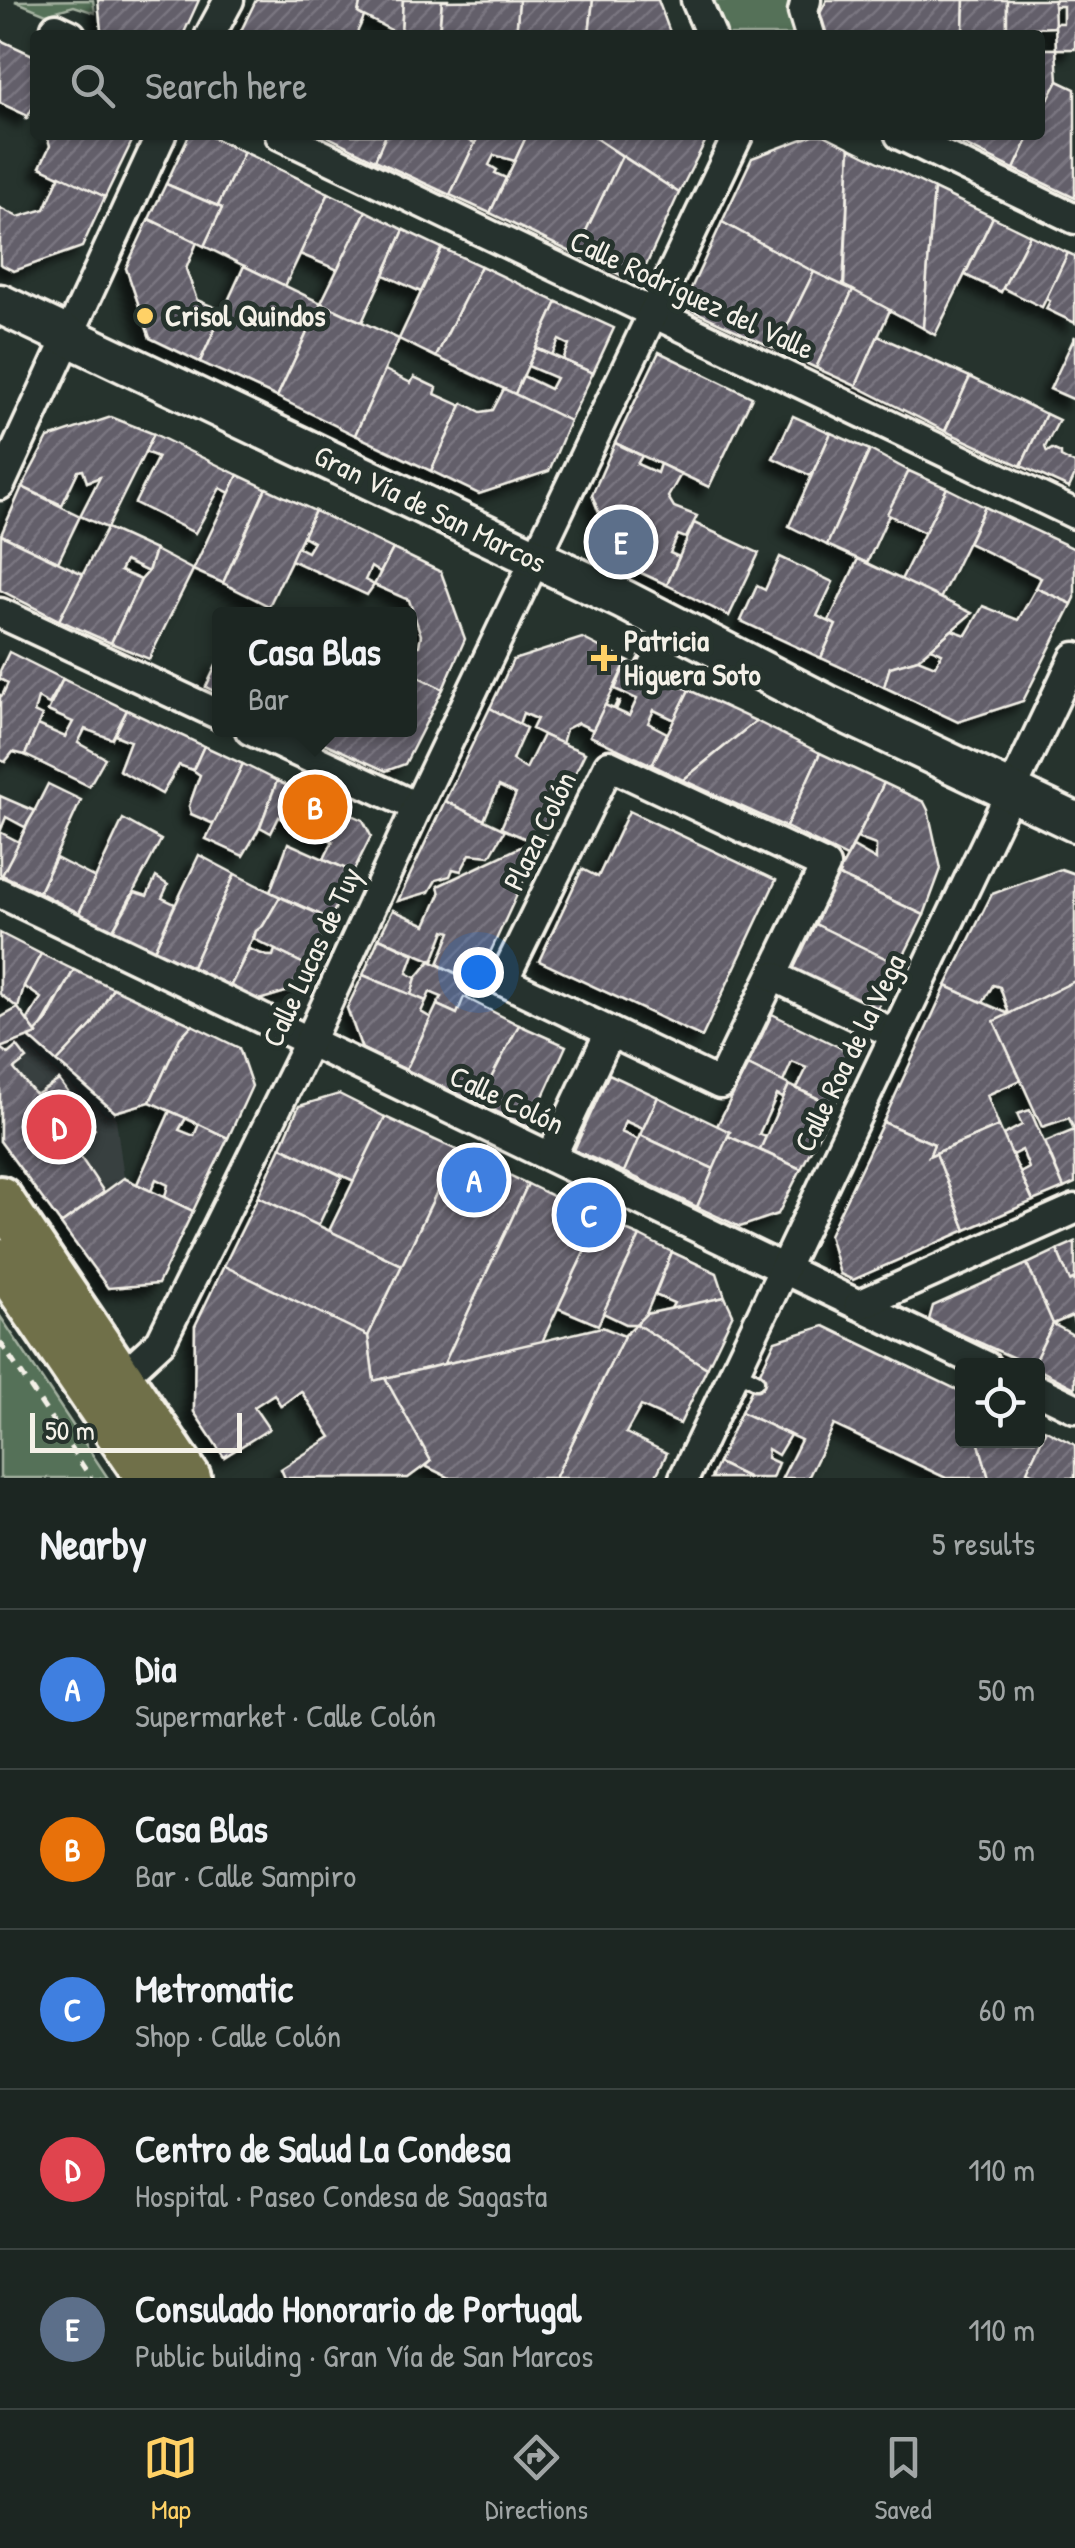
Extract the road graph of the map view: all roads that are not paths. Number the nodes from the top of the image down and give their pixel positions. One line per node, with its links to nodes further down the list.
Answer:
1 (229, 0): 4 (street)
2 (696, 0): 5 (street)
3 (806, 0): 6 (street)
4 (213, 30)
5 (709, 30)
6 (808, 30)
7 (158, 140): 14 (street)
8 (290, 140): 13 (street, Calle Rodríguez del Valle)
9 (736, 140): 13 (street, Calle Lucas de Tuy)
10 (910, 140): 11 (street)
11 (1075, 219)
12 (0, 304): 14 (street, Gran Vía de San Marcos)
13 (655, 314): 16 (street, Calle Rodríguez del Valle); 17 (street, Calle Lucas de Tuy)
14 (68, 336): 15 (street); 17 (street, Gran Vía de San Marcos)
15 (0, 485)
16 (1075, 514)
17 (536, 560): 22 (street, Gran Vía de San Marcos); 23 (street, Calle Lucas de Tuy)
18 (0, 613): 20 (street)
19 (1075, 657): 22 (street, Calle Roa de la Vega)
20 (212, 711)
21 (265, 737): 23 (street)
22 (1011, 791): 24 (street, Gran Vía de San Marcos); 28 (street, Calle Roa de la Vega)
23 (417, 807): 29 (street, Calle Lucas de Tuy)
24 (1075, 822)
25 (0, 893): 29 (street, Calle Colón)
26 (772, 976): 27 (street, Plaza Colón); 27 (street, Plaza Colón); 28 (street)
27 (610, 1032): 30 (street)
28 (895, 1034): 34 (street, Calle Roa de la Vega)
29 (309, 1042): 30 (street, Calle Colón); 38 (street, Calle Lucas de Tuy)
30 (551, 1157): 34 (street, Calle Colón)
31 (0, 1198): 38 (main road)
32 (1075, 1209): 35 (street)
33 (0, 1260): 38 (main road)
34 (783, 1268): 35 (street, Calle Colón); 42 (street, Calle Roa de la Vega)
35 (859, 1304): 36 (street, Calle Colón)
36 (970, 1358)
37 (1045, 1393): 39 (street)
38 (112, 1394): 40 (main road); 41 (main road)
39 (1075, 1408)
40 (148, 1478)
41 (190, 1478)
42 (684, 1478)

